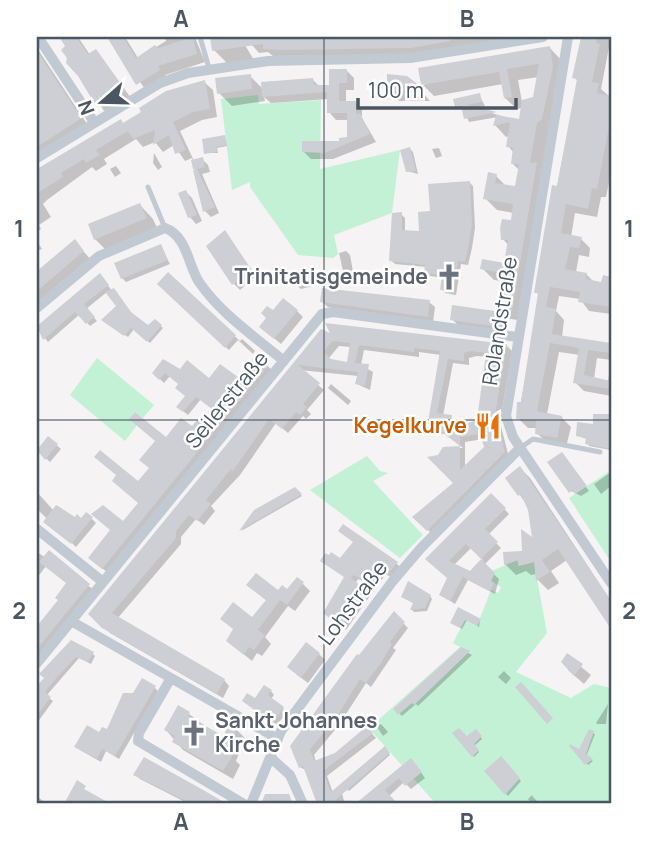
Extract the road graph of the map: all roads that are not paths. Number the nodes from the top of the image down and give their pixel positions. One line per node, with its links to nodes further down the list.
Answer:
1 (38, 37): 6 (street)
2 (200, 37): 5 (lane)
3 (543, 37): 5 (street)
4 (568, 37): 11 (street, Rolandstraße)
5 (209, 68): 6 (street)
6 (94, 122): 7 (street)
7 (37, 158)
8 (148, 187): 9 (lane)
9 (165, 228): 10 (street); 12 (street)
10 (37, 308)
11 (517, 337): 12 (street, Seilerstraße); 13 (street, Rolandstraße)
12 (284, 361): 16 (street, Seilerstraße)
13 (520, 448): 14 (lane); 17 (street, Rolandstraße); 21 (street, Lohstraße)
14 (600, 452)
15 (37, 529): 16 (street)
16 (103, 582): 18 (street, Seilerstraße)
17 (611, 583)
18 (71, 621): 19 (street, Seilerstraße); 20 (street)
19 (37, 663)
20 (171, 678): 21 (street); 23 (street)
21 (278, 739): 22 (street, Lohstraße)
22 (271, 758): 24 (street, Lohstraße); 25 (street)
23 (244, 804)
24 (251, 804)
25 (303, 804)

